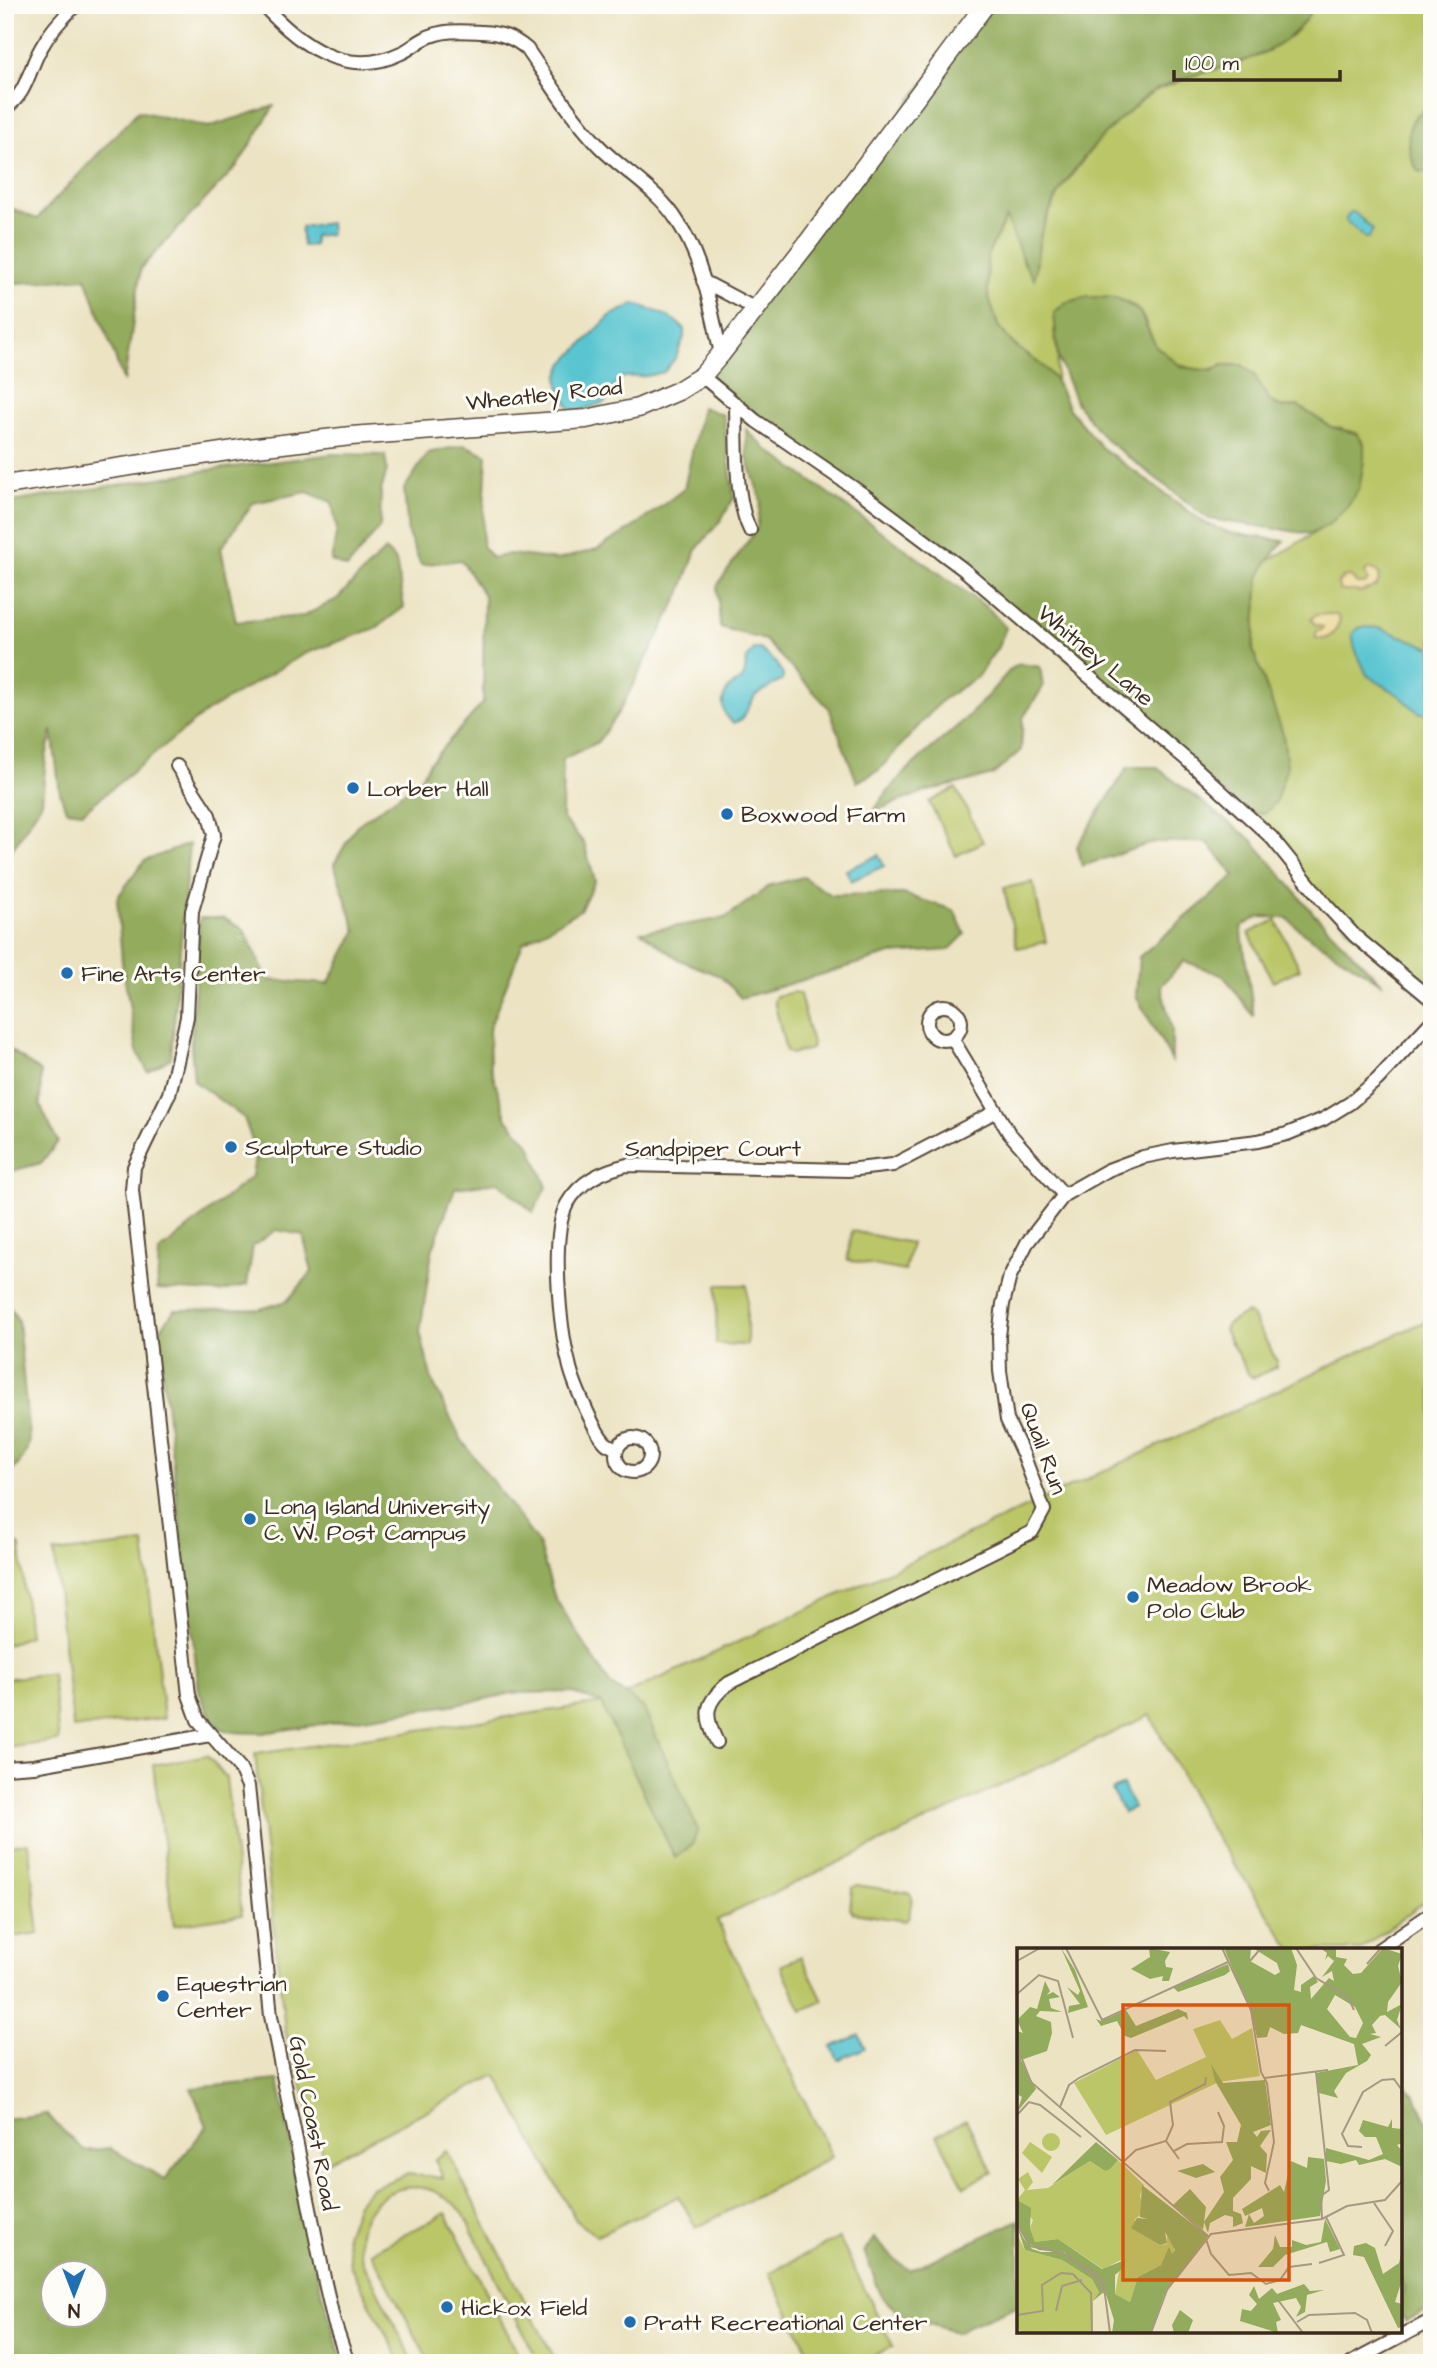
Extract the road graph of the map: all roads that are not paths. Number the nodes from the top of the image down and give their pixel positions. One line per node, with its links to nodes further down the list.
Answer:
1 (76, 5): 4 (street)
2 (263, 5): 5 (street)
3 (985, 5): 6 (main road, Wheatley Road)
4 (5, 108)
5 (703, 281): 6 (street); 7 (street)
6 (756, 309): 7 (main road, Wheatley Road)
7 (721, 354): 8 (main road, Wheatley Road)
8 (702, 376): 9 (street, Whitney Lane); 10 (main road, Wheatley Road)
9 (736, 405): 11 (street); 13 (street, Whitney Lane)
10 (5, 485)
11 (750, 530)
12 (177, 766): 19 (street, Gold Coast Road)
13 (1432, 1000)
14 (1432, 1021): 17 (street, Quail Run)
15 (952, 1038): 16 (street)
16 (995, 1112): 17 (street); 18 (street, Sandpiper Court)
17 (1064, 1195): 20 (street, Quail Run)
18 (617, 1449)
19 (210, 1735): 21 (street); 25 (street, Gold Coast Road)
20 (717, 1742)
21 (5, 1768)
22 (1432, 1913): 23 (street)
23 (1381, 1948)
24 (1432, 2320): 26 (street)
25 (348, 2363)
26 (1351, 2363)

